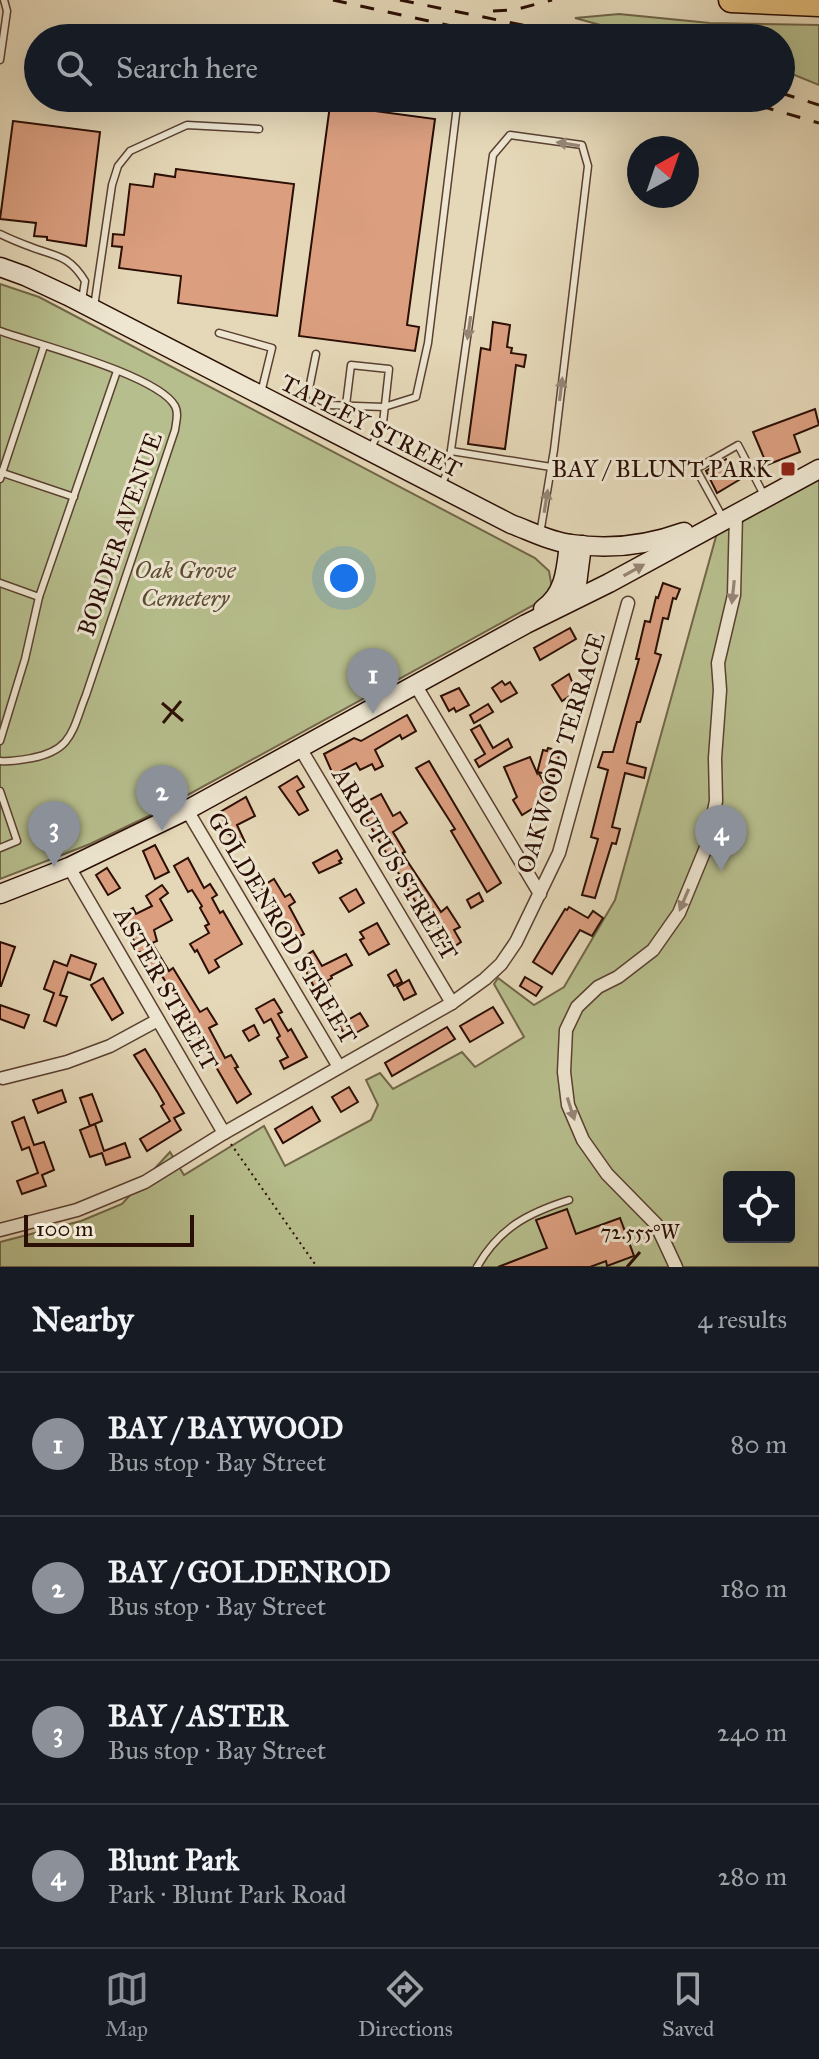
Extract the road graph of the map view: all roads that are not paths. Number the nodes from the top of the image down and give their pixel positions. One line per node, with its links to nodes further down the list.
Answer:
1 (4, 0): 4 (lane)
2 (731, 0): 3 (highway)
3 (819, 4)
4 (0, 60)
5 (456, 112): 17 (lane)
6 (259, 129): 9 (lane)
7 (0, 234): 9 (lane)
8 (0, 267): 9 (main road, TAPLEY STREET)
9 (88, 307): 15 (main road, TAPLEY STREET)
10 (0, 331): 12 (lane, BORDER AVENUE)
11 (219, 333): 15 (lane)
12 (44, 346): 14 (lane, BORDER AVENUE); 22 (lane)
13 (316, 354): 16 (lane)
14 (117, 371): 24 (lane); 37 (lane, BORDER AVENUE)
15 (260, 396): 18 (main road, TAPLEY STREET)
16 (346, 405): 17 (lane); 17 (lane)
17 (384, 407): 18 (lane)
18 (369, 451): 23 (main road, TAPLEY STREET)
19 (451, 451): 20 (lane); 20 (lane, one-way to 19); 23 (lane)
20 (551, 467): 27 (lane, one-way to 20)
21 (819, 469): 25 (main road)
22 (1, 475): 24 (lane)
23 (439, 489): 27 (main road, TAPLEY STREET)
24 (74, 497): 30 (lane)
25 (766, 498): 26 (main road); 26 (lane)
26 (729, 516): 28 (main road, TAPLEY STREET); 32 (main road, one-way to 26); 52 (street, one-way to 52)
27 (540, 534): 28 (main road, TAPLEY STREET)
28 (576, 545): 32 (main road); 33 (main road)
29 (0, 583): 30 (lane)
30 (39, 597): 35 (lane)
31 (628, 603): 43 (street, OAKWOOD TERRACE)
32 (565, 605): 33 (main road)
33 (526, 624): 34 (main road)
34 (416, 686): 36 (main road); 43 (street)
35 (0, 741)
36 (300, 748): 39 (main road); 44 (street, ARBUTUS STREET)
37 (0, 761)
38 (0, 791): 40 (lane)
39 (187, 810): 41 (main road); 46 (street, GOLDENROD STREET)
40 (0, 848)
41 (69, 867): 42 (main road); 45 (street, ASTER STREET)
42 (0, 894)
43 (540, 894): 44 (street, OAKWOOD TERRACE)
44 (452, 1003): 46 (street, OAKWOOD TERRACE)
45 (158, 1020): 47 (street); 48 (street, ASTER STREET)
46 (339, 1067): 48 (street, OAKWOOD TERRACE)
47 (3, 1078)
48 (224, 1133): 50 (street, OAKWOOD TERRACE)
49 (569, 1200): 51 (lane)
50 (0, 1230)
51 (477, 1267)
52 (676, 1267)

